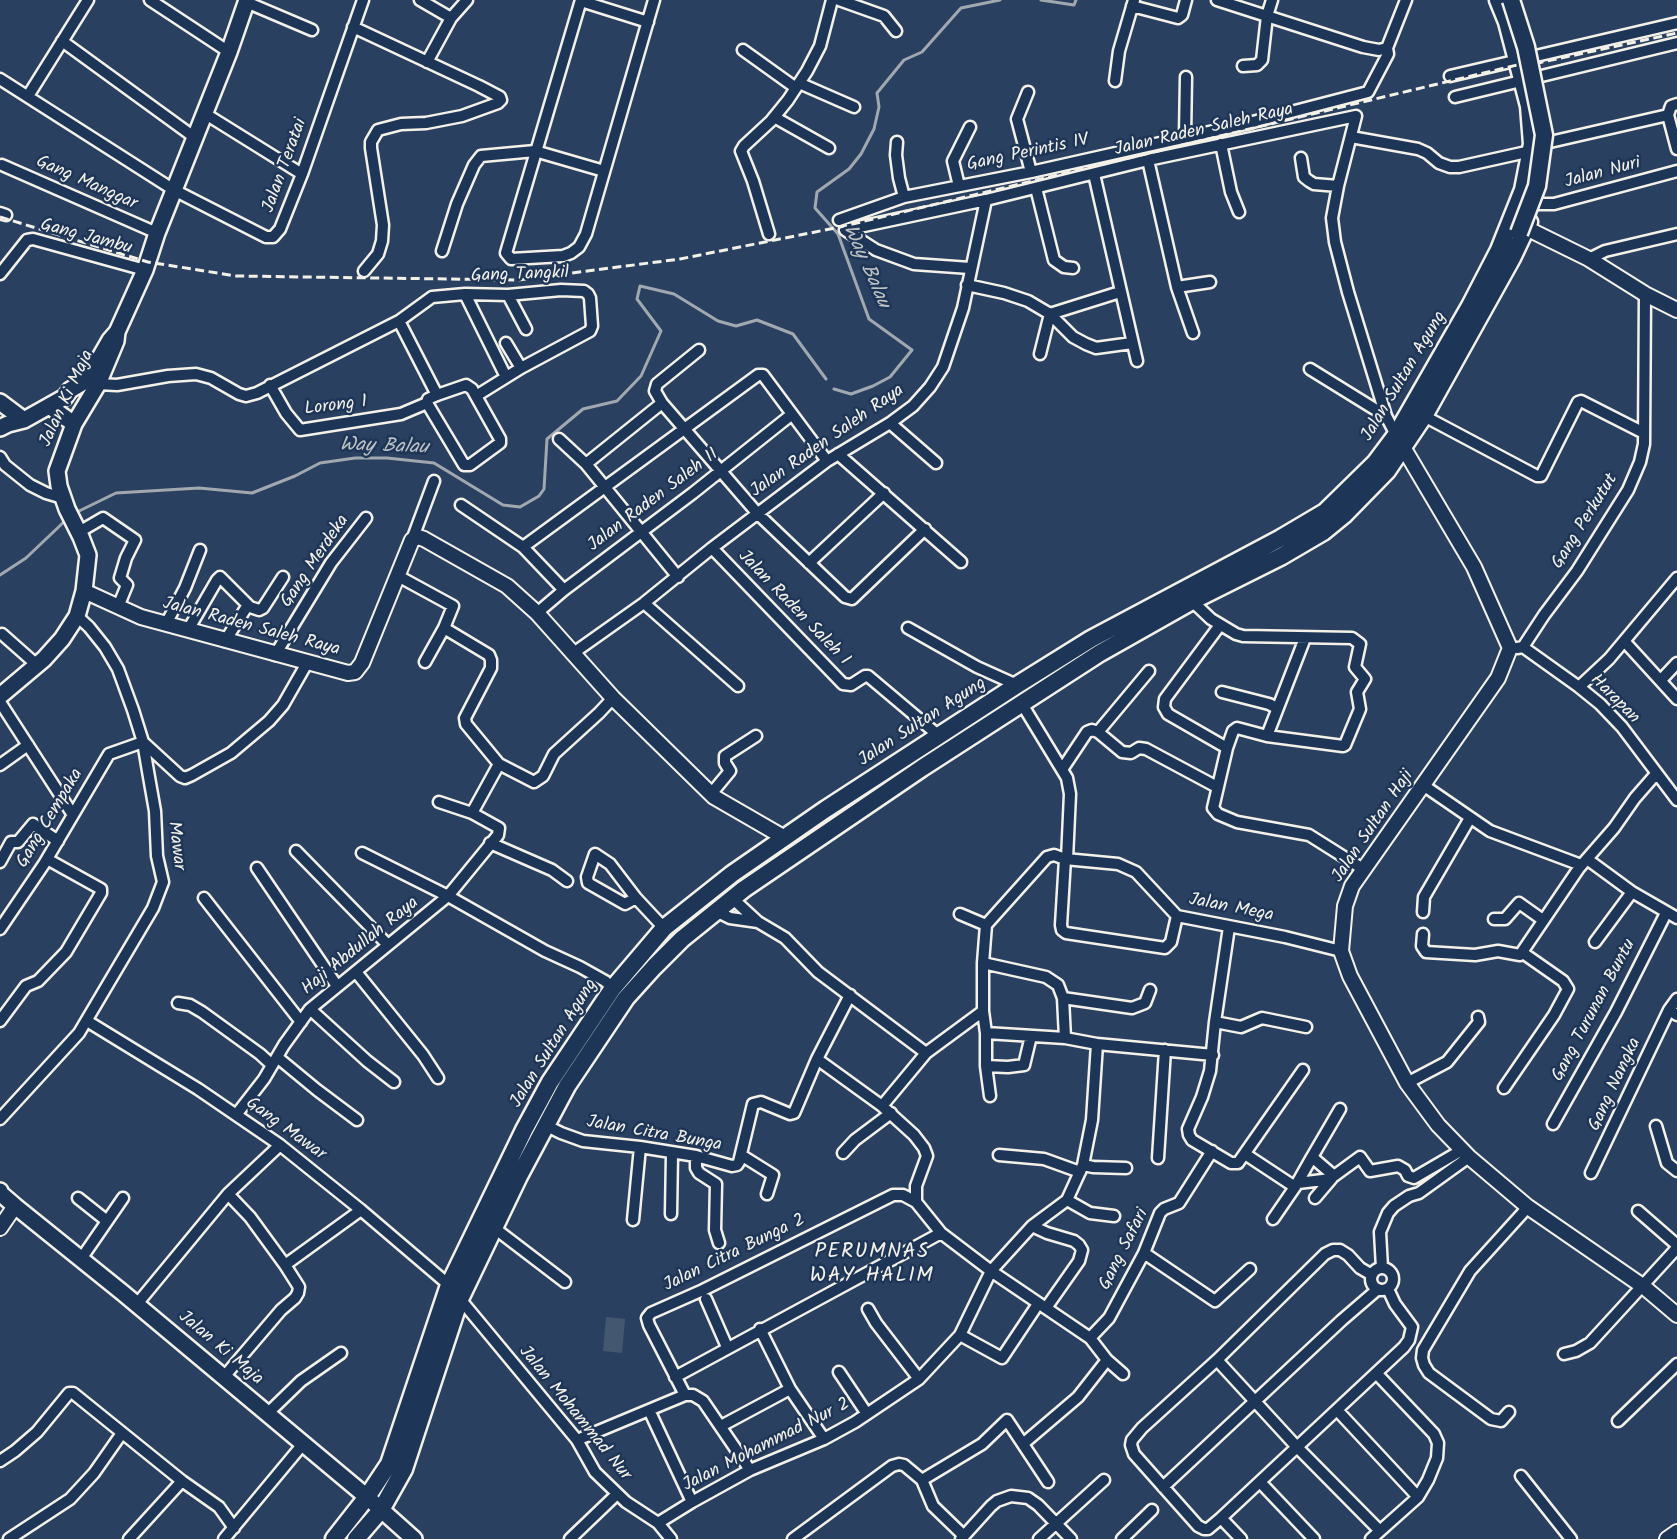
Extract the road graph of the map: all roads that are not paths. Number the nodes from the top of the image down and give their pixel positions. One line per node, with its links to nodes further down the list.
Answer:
1 (88, 0): 26 (street)
2 (150, 0): 17 (street)
3 (363, 0): 23 (street, Jalan Teratai)
4 (420, 0): 20 (street)
5 (467, 0): 20 (street)
6 (654, 0): 21 (street)
7 (832, 0): 41 (street)
8 (839, 0): 25 (street)
9 (1186, 0): 16 (street)
10 (1217, 0): 19 (street)
11 (1272, 0): 19 (street)
12 (1407, 0): 28 (street)
13 (1498, 0): 18 (main road, Jalan Sultan Agung)
14 (246, 1): 24 (street); 30 (main road, Jalan Ki Maja)
15 (581, 1): 21 (street); 59 (street)
16 (1133, 3): 39 (street)
17 (166, 4): 30 (street)
18 (1515, 6): 31 (main road, Jalan Sultan Agung); 32 (main road, Jalan Sultan Agung); 78 (main road)
19 (1267, 16): 28 (street); 34 (street)
20 (451, 18): 33 (street)
21 (648, 22): 64 (street)
22 (1677, 23): 31 (street)
23 (353, 27): 33 (street); 67 (street, Jalan Teratai)
24 (312, 30)
25 (896, 31)
26 (62, 41): 43 (street); 52 (street)
27 (1677, 43): 36 (street)
28 (1387, 48): 51 (street, Gang Perintis IV)
29 (743, 50): 41 (street)
30 (229, 52): 47 (main road, Jalan Ki Maja)
31 (1535, 56): 32 (street); 36 (main road, Jalan Sultan Agung)
32 (1516, 60): 35 (street); 40 (main road, Jalan Sultan Agung)
33 (428, 62): 88 (street)
34 (1243, 66)
35 (1450, 76)
36 (1540, 76): 40 (street); 55 (main road, Jalan Sultan Agung)
37 (1186, 77): 51 (street)
38 (0, 79): 43 (street)
39 (1115, 81)
40 (1522, 81): 44 (street); 60 (main road, Jalan Sultan Agung)
41 (798, 85): 46 (street); 49 (street)
42 (1028, 92): 66 (street)
43 (28, 96): 72 (street)
44 (1455, 97)
45 (1677, 104): 48 (street)
46 (854, 106)
47 (204, 113): 52 (main road, Jalan Ki Maja); 67 (street)
48 (1668, 115): 55 (street); 58 (street)
49 (774, 117): 57 (street); 80 (street)
50 (970, 127): 69 (street)
51 (1185, 136): 66 (street, Gang Perintis IV)
52 (194, 137): 72 (main road, Jalan Ki Maja)
53 (1351, 137): 56 (street, Jalan Raden Saleh Raya); 60 (street); 70 (street)
54 (897, 142): 73 (street)
55 (1550, 142): 75 (main road, Jalan Sultan Agung)
56 (1221, 144): 62 (street, Jalan Raden Saleh Raya); 76 (street)
57 (829, 148)
58 (1677, 149)
59 (535, 151): 64 (street); 64 (street); 82 (street)
60 (1531, 151): 83 (main road, Jalan Sultan Agung)
61 (1301, 158): 70 (street)
62 (1148, 159): 68 (street, Jalan Raden Saleh Raya); 92 (street)
63 (3, 165): 79 (street, Gang Manggar)
64 (604, 171)
65 (1677, 171): 75 (street, Jalan Nuri)
66 (1031, 172): 69 (street, Gang Perintis IV)
67 (302, 174): 72 (street, Jalan Teratai)
68 (1094, 174): 71 (street, Jalan Raden Saleh Raya); 93 (street)
69 (958, 186): 73 (street, Gang Perintis IV)
70 (1338, 186): 120 (street)
71 (1036, 188): 74 (street, Jalan Raden Saleh Raya); 86 (street)
72 (174, 190): 79 (main road, Jalan Ki Maja)
73 (904, 197): 77 (street, Gang Perintis IV)
74 (986, 200): 85 (street, Jalan Raden Saleh Raya); 85 (street)
75 (1536, 204): 78 (main road, Jalan Sultan Agung)
76 (1239, 212)
77 (839, 220)
78 (1519, 230): 83 (main road); 84 (street)
79 (157, 233): 87 (main road, Jalan Ki Maja)
80 (769, 234)
81 (1677, 234): 84 (street)
82 (442, 251)
83 (1506, 254): 121 (main road, Jalan Sultan Agung); 128 (main road, Jalan Sultan Agung)
84 (1589, 259): 95 (street)
85 (970, 268): 91 (street, Jalan Raden Saleh Raya)
86 (1073, 268)
87 (145, 270): 89 (street, Gang Jambu); 110 (main road, Jalan Ki Maja)
88 (364, 271)
89 (0, 274)
90 (1210, 282): 92 (street)
91 (967, 285): 98 (street); 123 (street, Jalan Raden Saleh Raya)
92 (1177, 287): 101 (street)
93 (1120, 292): 98 (street); 103 (street)
94 (465, 294): 96 (street, Gang Tangkil); 99 (street, Gang Tangkil); 109 (street)
95 (1645, 294): 97 (street); 126 (street, Gang Perkutut)
96 (508, 295): 100 (street); 107 (street, Gang Tangkil)
97 (1677, 310)
98 (1050, 314): 103 (street); 105 (street)
99 (399, 321): 111 (street, Gang Tangkil); 113 (street)
100 (526, 328)
101 (1193, 333)
102 (506, 343): 107 (street)
103 (1132, 343): 106 (street)
104 (699, 350): 117 (street)
105 (1040, 354)
106 (1137, 362)
107 (520, 368): 109 (street, Gang Tangkil)
108 (1310, 369): 120 (street)
109 (506, 377): 114 (street, Gang Tangkil)
110 (93, 382): 111 (street, Gang Tangkil); 112 (main road); 124 (main road, Jalan Ki Maja)
111 (270, 385): 116 (street, Lorong 1)
112 (70, 390): 118 (main road); 122 (main road)
113 (437, 395): 114 (street); 116 (street)
114 (476, 396): 116 (street)
115 (0, 402): 122 (main road)
116 (427, 403)
117 (662, 403): 125 (street); 133 (street)
118 (49, 406): 122 (main road); 124 (main road)
119 (791, 415): 125 (street); 131 (street); 134 (street, Jalan Raden Saleh II)
120 (1386, 416): 128 (street)
121 (1424, 416): 126 (street); 128 (main road, Jalan Sultan Agung)
122 (12, 422)
123 (890, 423): 129 (street, Jalan Raden Saleh Raya); 132 (street)
124 (74, 424): 138 (main road, Jalan Ki Maja)
125 (685, 430): 134 (street); 136 (street)
126 (1644, 433): 173 (street, Gang Perkutut)
127 (559, 439): 133 (street)
128 (1399, 441): 157 (main road, Jalan Sultan Agung); 172 (main road, Jalan Sultan Agung); 173 (street)
129 (838, 454): 131 (street, Jalan Raden Saleh Raya); 137 (street)
130 (0, 457): 138 (street)
131 (827, 461): 140 (street, Jalan Raden Saleh Raya)
132 (936, 463)
133 (586, 464): 136 (street)
134 (722, 470): 140 (street); 143 (street, Jalan Raden Saleh II)
135 (434, 481): 145 (street)
136 (604, 487): 143 (street); 146 (street)
137 (884, 493): 142 (street); 149 (street)
138 (65, 503): 144 (main road, Jalan Ki Maja)
139 (461, 506): 146 (street)
140 (758, 514): 147 (street, Jalan Raden Saleh Raya); 149 (street)
141 (366, 518): 175 (street, Gang Merdeka)
142 (925, 529): 149 (street); 150 (street)
143 (642, 532): 153 (street); 155 (street, Jalan Raden Saleh II)
144 (80, 534): 156 (main road, Jalan Ki Maja); 159 (street)
145 (412, 540): 151 (street, Jalan Raden Saleh Raya); 161 (street)
146 (523, 547): 155 (street)
147 (712, 548): 153 (street, Jalan Raden Saleh Raya); 193 (street, Jalan Raden Saleh I)
148 (200, 550): 163 (street)
149 (809, 562)
150 (961, 562)
151 (398, 576): 165 (street); 177 (street, Jalan Raden Saleh Raya)
152 (283, 577): 160 (street)
153 (678, 577): 158 (street, Jalan Raden Saleh Raya)
154 (1677, 578): 171 (street)
155 (564, 590): 161 (street, Jalan Raden Saleh II)
156 (84, 591): 159 (street, Jalan Raden Saleh Raya); 162 (main road, Jalan Ki Maja)
157 (1192, 601): 164 (street); 172 (main road, Jalan Sultan Agung)
158 (644, 603): 174 (street, Jalan Raden Saleh Raya); 183 (street)
159 (118, 607): 163 (street, Jalan Raden Saleh Raya)
160 (250, 607): 167 (street); 170 (street)
161 (537, 613): 174 (street)
162 (77, 616): 179 (main road, Jalan Ki Maja); 196 (street, Mawar)
163 (166, 624): 167 (street, Jalan Raden Saleh Raya)
164 (1220, 625): 169 (street); 198 (street)
165 (444, 628): 176 (street); 200 (street)
166 (908, 628): 182 (street)
167 (188, 630): 170 (street, Jalan Raden Saleh Raya)
168 (2, 634): 179 (street)
169 (1305, 638): 191 (street); 195 (street)
170 (225, 641): 175 (street, Jalan Raden Saleh Raya)
171 (1625, 642): 181 (street); 184 (street)
172 (1096, 646): 182 (main road, Jalan Sultan Agung); 190 (main road, Jalan Sultan Agung)
173 (1517, 648): 184 (street, Harapan); 205 (street, Jalan Sultan Haji)
174 (572, 654): 187 (street)
175 (275, 655): 177 (street, Jalan Raden Saleh Raya)
176 (424, 662)
177 (307, 663): 196 (street)
178 (1677, 663): 181 (street)
179 (37, 664): 186 (main road, Jalan Ki Maja)
180 (1149, 671): 192 (street)
181 (1661, 680): 188 (street)
182 (1017, 685): 193 (main road, Jalan Sultan Agung)
183 (738, 686)
184 (1579, 687): 204 (street, Harapan)
185 (1222, 692): 191 (street)
186 (0, 696)
187 (613, 698): 200 (street); 207 (street)
188 (1677, 699)
189 (0, 702): 197 (street)
190 (1022, 704): 202 (main road, Jalan Sultan Agung); 203 (street)
191 (1277, 708): 195 (street)
192 (1098, 732): 203 (street); 206 (street)
193 (939, 735): 199 (main road, Jalan Sultan Agung)
194 (756, 736): 207 (street)
195 (1267, 736): 198 (street)
196 (142, 742): 211 (street, Gang Cempaka); 263 (street, Mawar)
197 (28, 745): 201 (street); 211 (street)
198 (1227, 748): 206 (street)
199 (912, 752): 202 (main road); 213 (main road, Jalan Sultan Agung)
200 (499, 764): 210 (street)
201 (0, 765)
202 (922, 768): 227 (main road, Jalan Sultan Agung)
203 (1063, 768): 219 (street)
204 (1656, 774): 208 (street, Harapan); 221 (street)
205 (1423, 785): 212 (street); 223 (street, Jalan Sultan Haji)
206 (1217, 787): 223 (street)
207 (711, 794): 213 (street)
208 (1677, 800)
209 (439, 802): 210 (street)
210 (472, 813): 215 (street)
211 (73, 814): 214 (street, Gang Cempaka)
212 (1470, 818): 221 (street); 232 (street)
213 (785, 838): 224 (main road, Jalan Sultan Agung)
214 (58, 841): 218 (street, Gang Cempaka); 220 (street)
215 (490, 843): 225 (street); 228 (street, Haji Abdullah Raya)
216 (296, 850): 246 (street)
217 (362, 854): 228 (street)
218 (47, 859): 243 (street, Gang Cempaka); 262 (street)
219 (1066, 859): 235 (street, Jalan Mega); 235 (street); 240 (street, Jalan Mega)
220 (0, 862)
221 (1584, 862): 226 (street); 238 (street)
222 (257, 868): 251 (street)
223 (1363, 869): 247 (street, Jalan Sultan Haji)
224 (732, 874): 227 (main road); 242 (main road, Jalan Sultan Agung)
225 (567, 881)
226 (1632, 892): 234 (street); 245 (street)
227 (738, 893): 231 (main road, Jalan Sultan Agung); 239 (street)
228 (447, 896): 246 (street, Haji Abdullah Raya); 252 (street)
229 (204, 898): 264 (street)
230 (636, 898): 230 (street); 242 (street)
231 (716, 911): 239 (street); 289 (main road, Jalan Sultan Agung)
232 (1423, 912)
233 (960, 914): 240 (street)
234 (1666, 914): 236 (street); 288 (street, Gang Turunan Buntu)
235 (1177, 916): 241 (street, Jalan Mega)
236 (1677, 918)
237 (1494, 920): 238 (street)
238 (1543, 920): 248 (street)
239 (758, 922): 254 (street)
240 (986, 925): 249 (street)
241 (1229, 927): 247 (street, Jalan Mega); 265 (street)
242 (664, 928): 252 (main road, Jalan Sultan Agung)
243 (0, 929)
244 (1423, 934): 248 (street)
245 (1595, 942)
246 (388, 945): 250 (street, Haji Abdullah Raya)
247 (1341, 951): 280 (street, Jalan Sultan Haji)
248 (1523, 953): 281 (street)
249 (983, 963): 255 (street); 259 (street)
250 (356, 972): 251 (street, Haji Abdullah Raya); 278 (street)
251 (337, 986): 258 (street, Haji Abdullah Raya)
252 (613, 988): 340 (main road, Jalan Sultan Agung)
253 (1150, 990): 255 (street)
254 (850, 995): 272 (street); 274 (street)
255 (1063, 998): 269 (street)
256 (1677, 999): 260 (street, Gang Nangka)
257 (178, 1003): 275 (street)
258 (310, 1009): 264 (street, Haji Abdullah Raya); 279 (street)
259 (983, 1011): 267 (street); 272 (street)
260 (1673, 1013): 306 (street, Gang Nangka)
261 (1478, 1017): 280 (street)
262 (0, 1021)
263 (87, 1021): 285 (street, Gang Mawar); 286 (street, Mawar)
264 (301, 1022): 275 (street, Haji Abdullah Raya)
265 (1215, 1022): 266 (street); 273 (street)
266 (1305, 1027)
267 (987, 1033): 268 (street); 276 (street)
268 (1031, 1036): 269 (street); 276 (street)
269 (1065, 1038): 270 (street)
270 (1097, 1044): 271 (street); 303 (street, Jalan Mohammad Nur 2)
271 (1165, 1050): 273 (street); 302 (street)
272 (926, 1053): 283 (street)
273 (1213, 1055): 293 (street)
274 (817, 1059): 283 (street); 298 (street, Jalan Citra Bunga)
275 (274, 1061): 285 (street, Haji Abdullah Raya); 287 (street)
276 (986, 1066): 282 (street)
277 (1303, 1070): 297 (street)
278 (438, 1078)
279 (394, 1082)
280 (1407, 1083): 295 (street, Jalan Sultan Haji)
281 (1504, 1088)
282 (990, 1096)
283 (886, 1109): 294 (street); 316 (street)
284 (1340, 1109): 301 (street)
285 (236, 1115): 291 (street, Gang Mawar)
286 (0, 1119)
287 (357, 1120)
288 (1553, 1124)
289 (545, 1125): 292 (street, Jalan Citra Bunga); 327 (main road, Jalan Sultan Agung)
290 (1656, 1126): 305 (street)
291 (280, 1145): 310 (street); 319 (street, Gang Mawar)
292 (640, 1147): 296 (street, Jalan Citra Bunga); 324 (street)
293 (1212, 1151): 297 (street); 332 (street, Gang Safari)
294 (843, 1153)
295 (1466, 1153): 307 (street); 318 (street, Jalan Sultan Haji); 335 (street)
296 (672, 1154): 300 (street, Jalan Citra Bunga); 321 (street)
297 (1245, 1154): 308 (street)
298 (741, 1155): 300 (street, Jalan Citra Bunga); 311 (street)
299 (999, 1155): 303 (street)
300 (696, 1156): 330 (street)
301 (1312, 1157): 307 (street); 308 (street)
302 (1158, 1158)
303 (1082, 1168): 304 (street); 315 (street, Jalan Mohammad Nur 2)
304 (1126, 1168)
305 (1677, 1171)
306 (1591, 1173)
307 (1332, 1177): 308 (street); 314 (street)
308 (1296, 1185): 323 (street)
309 (0, 1193): 317 (main road, Jalan Ki Maja)
310 (228, 1194): 334 (street); 345 (street)
311 (766, 1194)
312 (78, 1198): 325 (street)
313 (123, 1198): 325 (street)
314 (1315, 1198)
315 (1067, 1200): 322 (street); 326 (street, Jalan Mohammad Nur 2)
316 (916, 1202): 329 (street); 362 (street, Jalan Citra Bunga 2)
317 (15, 1206): 328 (street); 333 (main road, Jalan Ki Maja)
318 (1528, 1207): 341 (street, Jalan Sultan Haji); 370 (street)
319 (361, 1210): 334 (street); 340 (street, Gang Mawar)
320 (1638, 1211): 331 (street)
321 (671, 1214)
322 (1114, 1216)
323 (1273, 1219)
324 (633, 1220)
325 (107, 1221): 333 (street)
326 (1032, 1226): 337 (street, Jalan Mohammad Nur 2); 346 (street)
327 (493, 1227): 339 (street); 343 (main road, Jalan Sultan Agung)
328 (0, 1228)
329 (941, 1233): 337 (street); 349 (street)
330 (719, 1243)
331 (1677, 1246): 341 (street)
332 (1144, 1253): 336 (street); 351 (street, Gang Safari)
333 (81, 1259): 345 (main road, Jalan Ki Maja)
334 (285, 1265): 363 (street)
335 (1382, 1268): 338 (street); 342 (street)
336 (1251, 1269)
337 (991, 1271): 346 (street); 350 (street, Jalan Mohammad Nur 2)
338 (1372, 1275): 342 (street); 357 (street)
339 (565, 1282)
340 (449, 1285): 352 (main road, Jalan Sultan Agung)
341 (1644, 1287): 348 (street, Jalan Sultan Haji); 355 (street)
342 (1383, 1289): 361 (street); 367 (street)
343 (460, 1299): 352 (main road, Jalan Sultan Agung); 377 (street, Jalan Mohammad Nur)
344 (706, 1299): 353 (street)
345 (137, 1304): 363 (main road, Jalan Ki Maja)
346 (1042, 1306): 350 (street); 351 (street)
347 (868, 1309): 364 (street)
348 (1677, 1315)
349 (760, 1329): 353 (street); 365 (street)
350 (960, 1335): 364 (street, Jalan Mohammad Nur 2)
351 (1090, 1338): 356 (street)
352 (438, 1340): 391 (main road, Jalan Sultan Agung); 394 (main road, Jalan Sultan Agung)
353 (727, 1347): 362 (street)
354 (341, 1353): 371 (street)
355 (1564, 1353)
356 (1107, 1360): 360 (street); 378 (street)
357 (1217, 1360): 367 (street); 389 (street)
358 (1677, 1364): 373 (street)
359 (839, 1372): 372 (street)
360 (1123, 1374)
361 (1377, 1374): 369 (street); 392 (street)
362 (675, 1377): 366 (street, Jalan Citra Bunga 2)
363 (223, 1378): 371 (main road, Jalan Ki Maja)
364 (919, 1379): 372 (street, Jalan Mohammad Nur 2)
365 (790, 1389): 374 (street); 376 (street)
366 (685, 1395): 368 (street); 374 (street)
367 (1255, 1401): 380 (street); 389 (street)
368 (649, 1410): 377 (street); 393 (street)
369 (1337, 1410): 380 (street); 392 (street)
370 (1509, 1412)
371 (267, 1414): 379 (main road, Jalan Ki Maja)
372 (867, 1414): 376 (street, Jalan Mohammad Nur 2)
373 (1618, 1421)
374 (721, 1426): 382 (street)
375 (122, 1433): 381 (street); 386 (street); 405 (street)
376 (824, 1439): 382 (street, Jalan Mohammad Nur 2)
377 (577, 1440): 390 (street, Jalan Mohammad Nur)
378 (1024, 1443): 384 (street); 387 (street)
379 (303, 1444): 391 (main road, Jalan Ki Maja); 399 (street)
380 (1296, 1446): 388 (street); 400 (street)
381 (0, 1461)
382 (750, 1470): 393 (street, Jalan Mohammad Nur 2)
383 (1521, 1476): 420 (street)
384 (922, 1480): 403 (street); 413 (street)
385 (1104, 1480): 398 (street)
386 (182, 1481): 399 (street); 406 (street)
387 (1048, 1482)
388 (1260, 1482): 396 (street); 418 (street)
389 (1163, 1487): 396 (street)
390 (617, 1494): 397 (street, Jalan Mohammad Nur); 411 (street)
391 (367, 1497): 394 (main road, Jalan Ki Maja); 408 (main road, Jalan Sultan Agung)
392 (1418, 1497): 400 (street)
393 (692, 1502): 397 (street, Jalan Mohammad Nur 2)
394 (381, 1510): 409 (main road, Jalan Sultan Agung); 410 (main road, Jalan Ki Maja)
395 (1152, 1510): 416 (street)
396 (1221, 1518): 417 (street)
397 (658, 1523): 412 (street, Jalan Mohammad Nur)
398 (1057, 1523): 403 (street); 414 (street); 415 (street)
399 (234, 1528): 407 (street)
400 (1380, 1531): 419 (street)
401 (1677, 1532): 421 (street)
402 (0, 1534): 404 (street)
403 (963, 1537)
404 (3, 1539)
405 (9, 1539)
406 (129, 1539)
407 (224, 1539)
408 (334, 1539)
409 (356, 1539)
410 (414, 1539)
411 (570, 1539)
412 (671, 1539)
413 (793, 1539)
414 (1039, 1539)
415 (1071, 1539)
416 (1122, 1539)
417 (1241, 1539)
418 (1314, 1539)
419 (1371, 1539)
420 (1571, 1539)
421 (1667, 1539)

